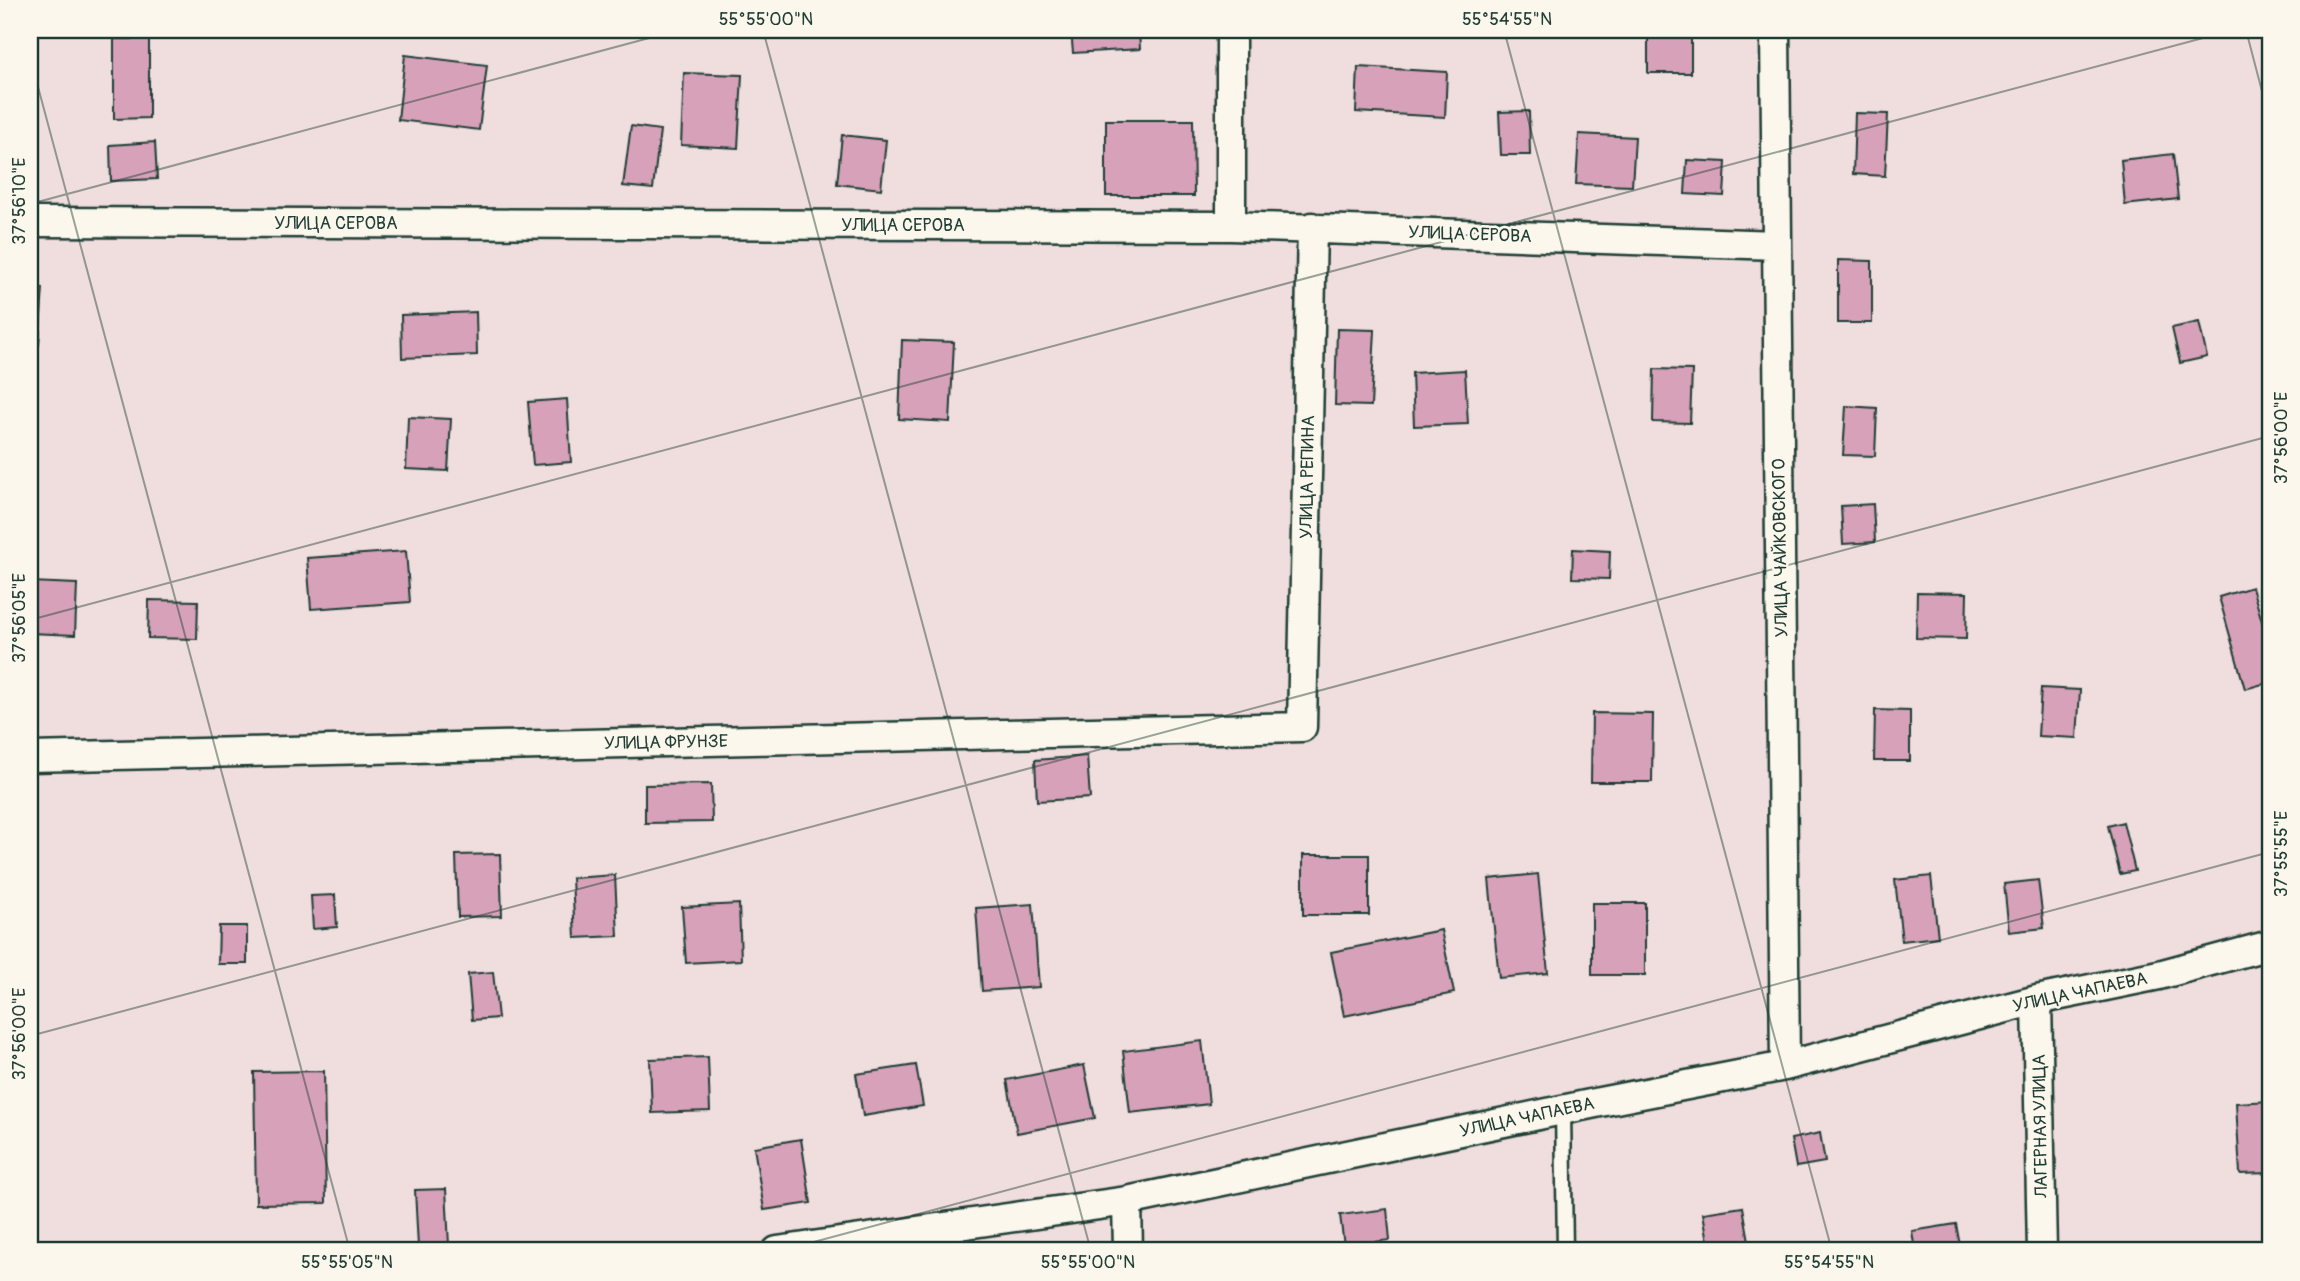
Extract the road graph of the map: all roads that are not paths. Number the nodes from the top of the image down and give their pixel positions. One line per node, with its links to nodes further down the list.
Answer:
1 (1231, 30): 4 (street)
2 (1775, 30): 6 (street, УЛИЦА ЧАЙКОВСКОГО)
3 (30, 222): 4 (street, УЛИЦА СЕРОВА)
4 (1231, 226): 5 (street, УЛИЦА СЕРОВА)
5 (1312, 227): 6 (street, УЛИЦА СЕРОВА); 7 (street, УЛИЦА РЕПИНА)
6 (1777, 246): 11 (street, УЛИЦА ЧАЙКОВСКОГО)
7 (1302, 727): 8 (street, УЛИЦА ФРУНЗЕ)
8 (30, 757)
9 (2270, 945): 10 (street, УЛИЦА ЧАПАЕВА)
10 (2037, 1000): 11 (street, УЛИЦА ЧАПАЕВА); 17 (street, ЛАГЕРНАЯ УЛИЦА)
11 (1785, 1066): 12 (street, УЛИЦА ЧАПАЕВА)
12 (1563, 1110): 13 (street, УЛИЦА ЧАПАЕВА); 16 (lane)
13 (1127, 1201): 14 (street, УЛИЦА ЧАПАЕВА); 15 (street)
14 (777, 1251)
15 (1128, 1251)
16 (1565, 1251)
17 (2042, 1251)

